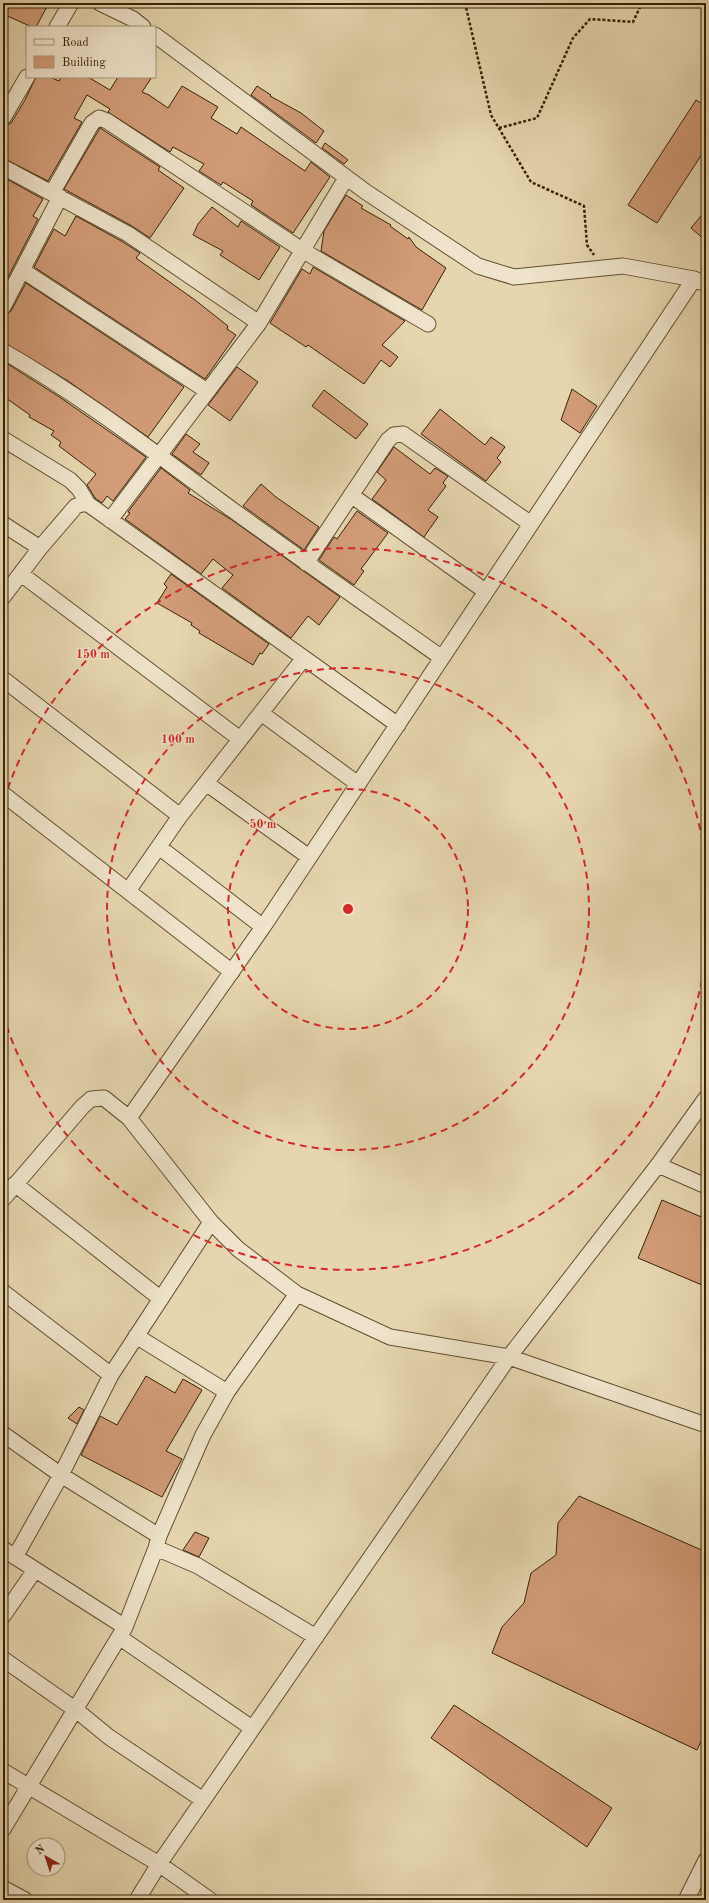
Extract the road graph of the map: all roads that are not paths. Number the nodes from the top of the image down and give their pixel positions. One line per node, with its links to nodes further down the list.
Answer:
1 (71, 3): 3 (street)
2 (100, 3): 4 (street)
3 (58, 26)
4 (142, 26)
5 (156, 36): 9 (street)
6 (26, 78): 7 (street)
7 (3, 118)
8 (3, 167): 10 (street)
9 (346, 178): 11 (street); 13 (street)
10 (56, 195): 11 (street); 12 (street); 15 (street)
11 (302, 250): 15 (street); 16 (street)
12 (22, 270): 14 (street); 18 (street)
13 (700, 282): 25 (street)
14 (3, 307)
15 (259, 323): 18 (street)
16 (428, 324)
17 (3, 351): 20 (street)
18 (207, 391): 20 (street)
19 (3, 439): 22 (street)
20 (160, 455): 23 (street); 27 (street)
21 (351, 495): 25 (street); 27 (street); 29 (street)
22 (88, 504): 23 (street); 26 (street)
23 (110, 520): 31 (street)
24 (3, 524): 26 (street)
25 (531, 524): 29 (street)
26 (40, 548): 28 (street)
27 (306, 562): 32 (street)
28 (21, 574): 30 (street); 36 (street)
29 (485, 591): 32 (street)
30 (3, 597)
31 (304, 658): 34 (street); 35 (street)
32 (442, 658): 35 (street)
33 (3, 679): 40 (street)
34 (261, 713): 36 (street); 38 (street)
35 (398, 725): 38 (street)
36 (240, 739): 37 (street)
37 (206, 783): 40 (street); 42 (street)
38 (358, 784): 42 (street)
39 (3, 794): 43 (street)
40 (180, 816): 41 (street)
41 (159, 847): 43 (street); 44 (street)
42 (309, 857): 44 (street)
43 (128, 891): 45 (street)
44 (263, 927): 45 (street)
45 (232, 972): 47 (street)
46 (706, 1098): 48 (street)
47 (129, 1118): 49 (street); 52 (street)
48 (658, 1165): 50 (street); 57 (street)
49 (15, 1184): 51 (street); 55 (street)
50 (706, 1186)
51 (3, 1199)
52 (211, 1222): 54 (street); 55 (street)
53 (3, 1292): 58 (street)
54 (297, 1294): 57 (street); 59 (street)
55 (161, 1299): 56 (street)
56 (136, 1336): 58 (street); 59 (street)
57 (509, 1357): 60 (street); 68 (street)
58 (111, 1375): 62 (street)
59 (227, 1392): 63 (street)
60 (706, 1425)
61 (3, 1434): 62 (street)
62 (61, 1474): 63 (street); 64 (street)
63 (157, 1542): 67 (street); 68 (street)
64 (9, 1553): 65 (street)
65 (35, 1570): 66 (street); 67 (street)
66 (3, 1616)
67 (122, 1632): 70 (street); 71 (street)
68 (316, 1636): 71 (street)
69 (3, 1659): 70 (street)
70 (76, 1710): 73 (street); 74 (street)
71 (252, 1728): 74 (street)
72 (3, 1771): 73 (street)
73 (28, 1786): 75 (street); 77 (street)
74 (203, 1800): 77 (street)
75 (3, 1829)
76 (706, 1860): 82 (street)
77 (159, 1864): 80 (street); 81 (street)
78 (3, 1888): 79 (street)
79 (25, 1900)
80 (137, 1900)
81 (210, 1900)
82 (686, 1900)

